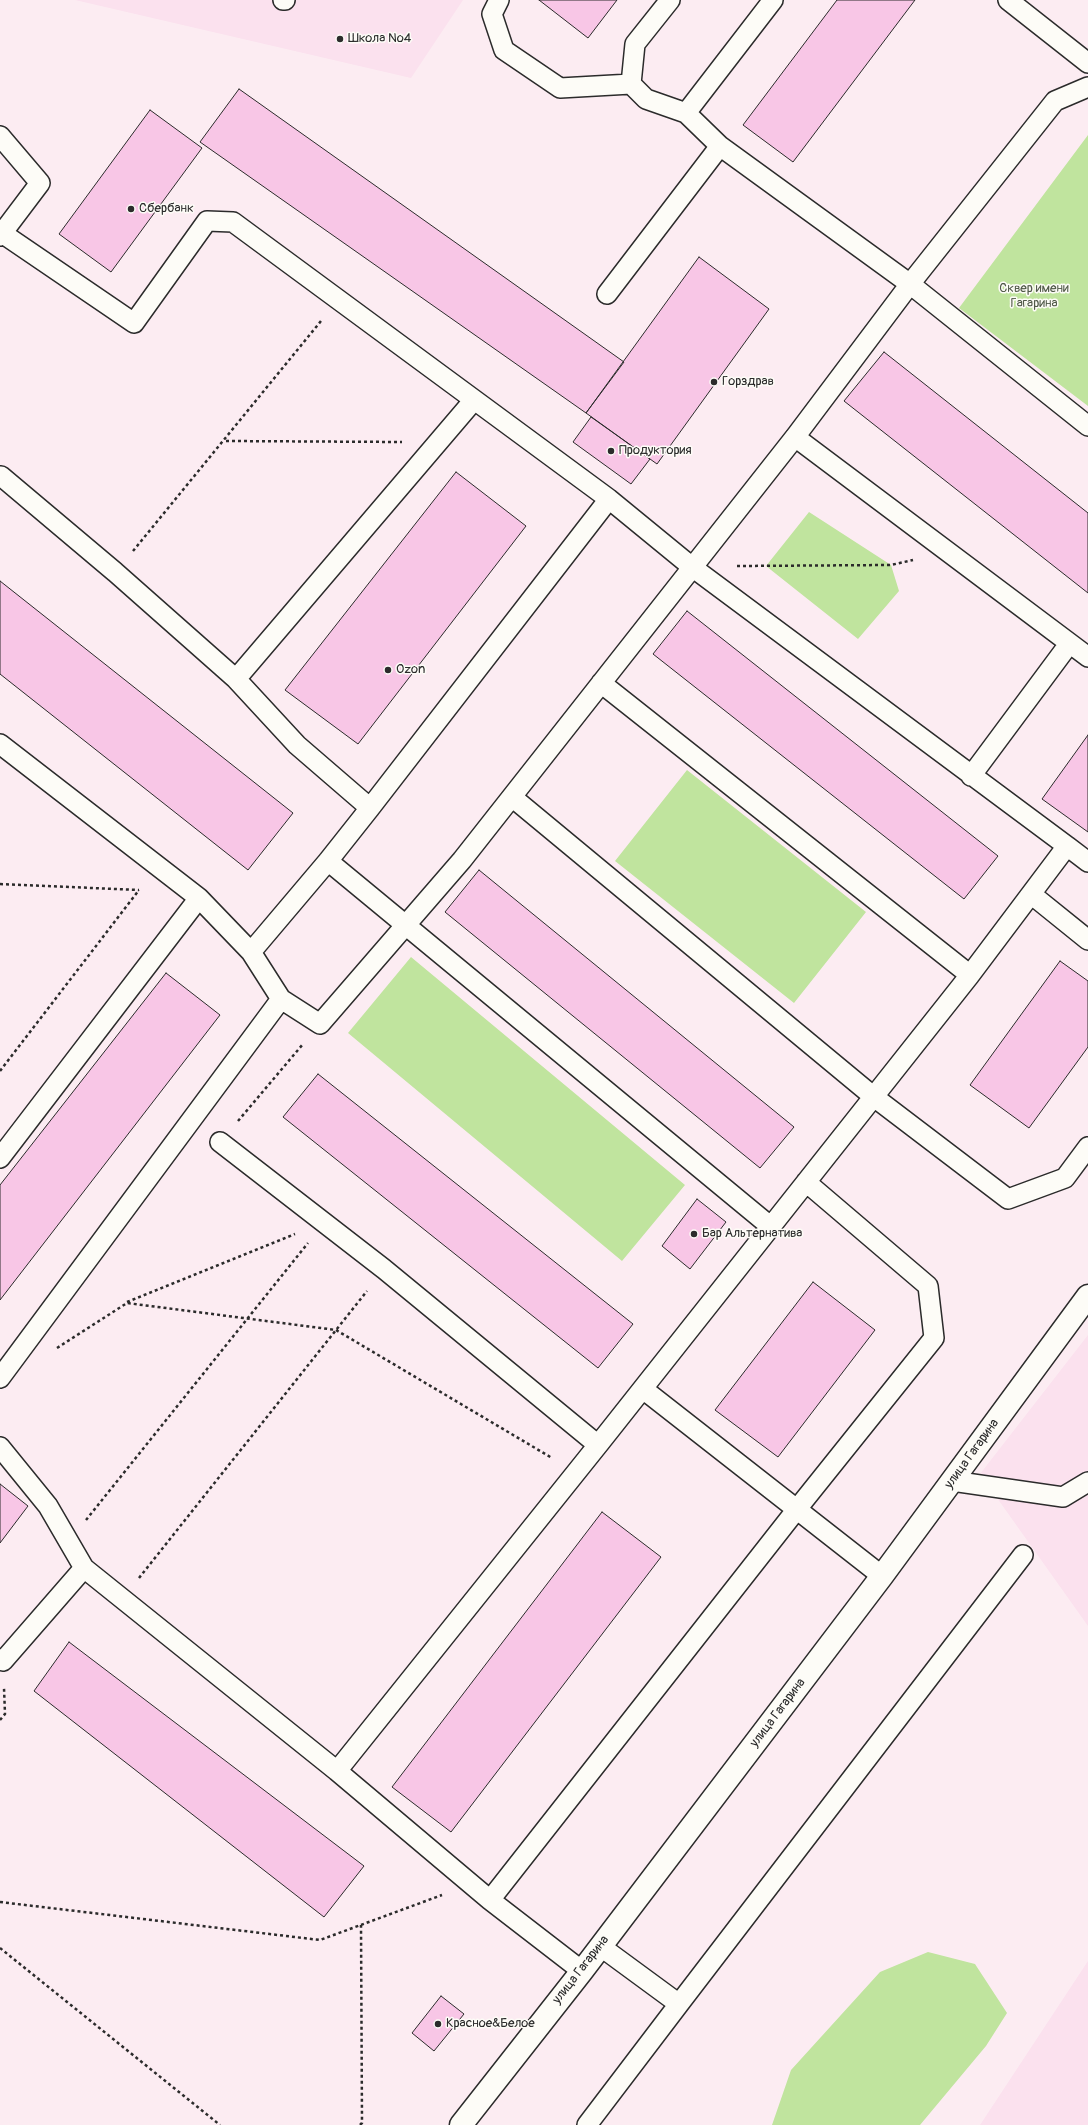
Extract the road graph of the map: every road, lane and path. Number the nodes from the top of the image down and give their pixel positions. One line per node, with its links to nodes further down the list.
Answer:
1 (499, 0): 6 (lane)
2 (670, 0): 6 (lane)
3 (773, 0): 8 (lane)
4 (1008, 0): 5 (lane)
5 (1088, 63)
6 (631, 84): 8 (lane)
7 (1088, 87): 12 (lane)
8 (686, 113): 10 (lane)
9 (0, 136): 11 (lane)
10 (720, 146): 12 (lane); 13 (lane)
11 (1, 234): 14 (lane)
12 (910, 284): 16 (lane); 17 (lane)
13 (607, 294)
14 (338, 301): 15 (lane); 24 (path)
15 (474, 400): 19 (lane); 21 (lane)
16 (1088, 426)
17 (795, 437): 22 (lane); 23 (lane)
18 (226, 441): 19 (path)
19 (440, 442): 27 (lane)
20 (0, 477): 24 (lane)
21 (608, 499): 23 (lane); 32 (lane)
22 (950, 552): 23 (path); 25 (lane)
23 (692, 567): 28 (lane); 30 (lane)
24 (115, 572): 27 (lane)
25 (1069, 644): 26 (lane); 30 (lane)
26 (1088, 657)
27 (236, 680): 32 (lane)
28 (601, 683): 31 (lane); 42 (lane)
29 (0, 744): 38 (lane)
30 (971, 776): 33 (lane)
31 (512, 797): 39 (lane); 46 (lane)
32 (370, 808): 34 (lane)
33 (1067, 846): 35 (lane); 37 (lane)
34 (328, 862): 39 (lane); 41 (lane)
35 (1088, 862)
36 (0, 884): 45 (path)
37 (1032, 894): 40 (lane); 42 (lane)
38 (199, 898): 41 (lane); 49 (lane)
39 (406, 925): 44 (lane); 52 (lane)
40 (1088, 940)
41 (251, 952): 43 (lane)
42 (970, 975): 46 (lane)
43 (281, 999): 44 (lane); 59 (lane)
44 (320, 1024): 47 (path)
45 (0, 1071)
46 (874, 1097): 48 (lane); 50 (lane)
47 (220, 1142): 51 (lane)
48 (1088, 1147)
49 (0, 1158)
50 (806, 1182): 52 (lane); 66 (lane)
51 (324, 1222): 53 (lane); 55 (path); 56 (path)
52 (770, 1226): 60 (lane)
53 (384, 1269): 57 (path); 61 (lane)
54 (1088, 1296): 64 (street, улица Гагарина)
55 (127, 1303): 56 (path); 58 (path)
56 (248, 1319): 57 (path); 67 (path)
57 (336, 1330): 63 (path); 71 (path)
58 (53, 1350)
59 (0, 1378)
60 (643, 1389): 61 (lane); 66 (lane)
61 (598, 1445): 63 (lane)
62 (0, 1448): 67 (lane)
63 (576, 1472): 74 (lane)
64 (952, 1481): 65 (lane); 70 (street, улица Гагарина)
65 (1088, 1482)
66 (797, 1510): 70 (lane); 76 (lane)
67 (69, 1542): 69 (lane)
68 (1023, 1555): 82 (lane)
69 (84, 1568): 71 (lane); 72 (lane)
70 (882, 1576): 79 (street, улица Гагарина)
71 (122, 1599): 74 (lane)
72 (2, 1660): 73 (path)
73 (0, 1720)
74 (337, 1771): 75 (lane)
75 (471, 1885): 76 (lane); 78 (path)
76 (490, 1900): 81 (lane)
77 (0, 1902): 78 (path)
78 (361, 1925): 84 (path)
79 (600, 1946): 81 (street, улица Гагарина); 82 (lane)
80 (0, 1948): 83 (path)
81 (582, 1971): 85 (street, улица Гагарина)
82 (679, 2004): 86 (lane)
83 (220, 2125)
84 (360, 2125)
85 (461, 2125)
86 (587, 2125)

